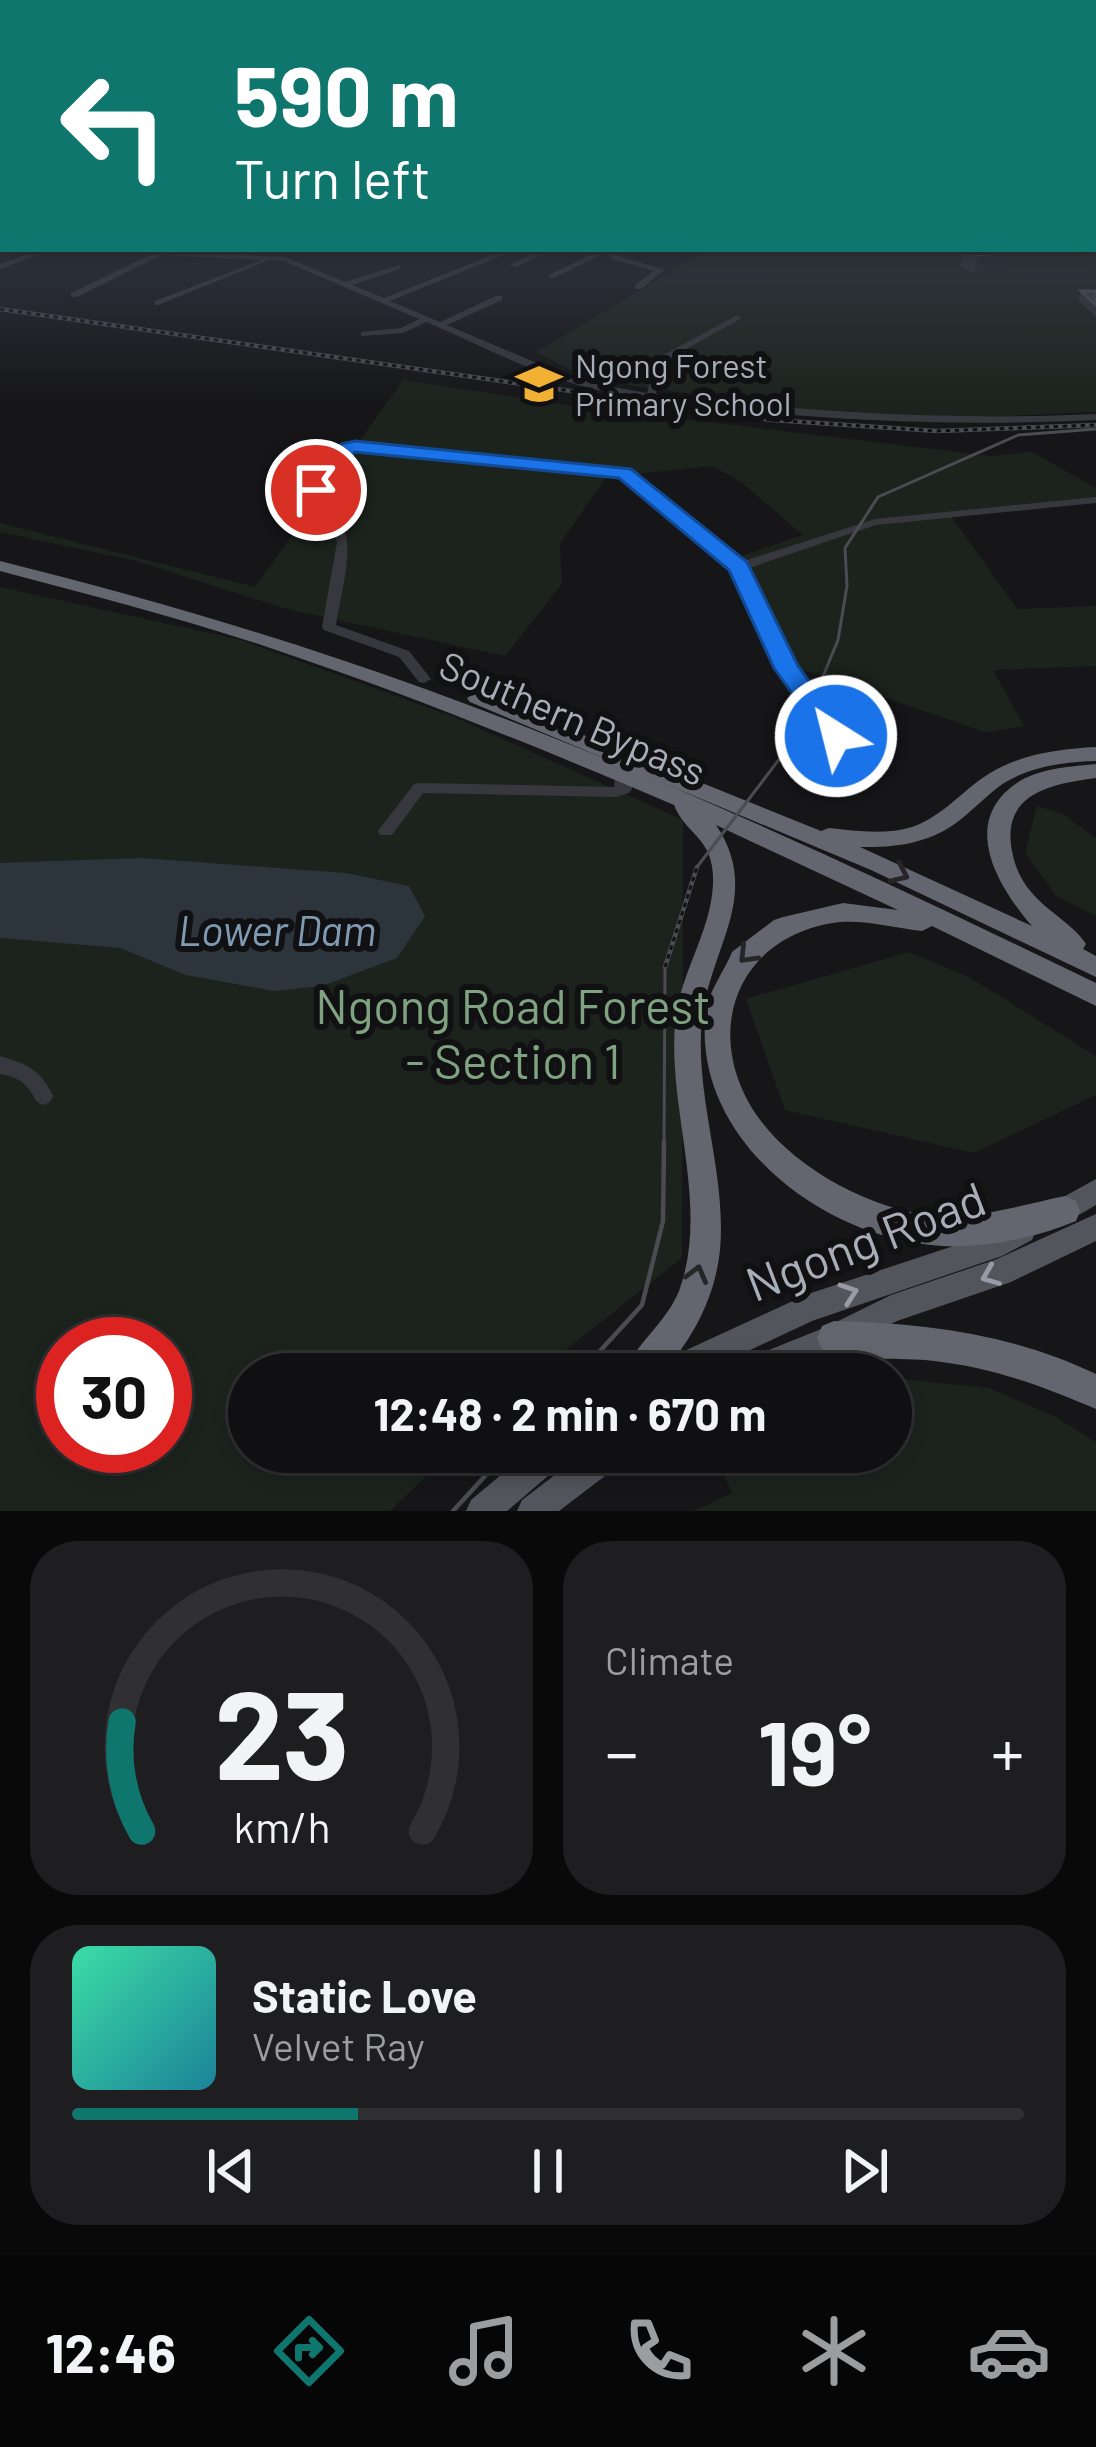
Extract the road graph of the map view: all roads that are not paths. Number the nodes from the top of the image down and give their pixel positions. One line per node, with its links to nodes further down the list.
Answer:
1 (135, 266): 11 (street)
2 (253, 266): 14 (street)
3 (297, 266): 9 (street)
4 (473, 266): 13 (street)
5 (567, 266): 8 (street)
6 (644, 266): 10 (street)
7 (397, 267): 9 (street)
8 (551, 276)
9 (347, 284): 13 (street)
10 (638, 287)
11 (74, 295)
12 (500, 298): 17 (street)
13 (386, 300): 16 (street)
14 (158, 304)
15 (737, 317): 19 (street)
16 (428, 318): 17 (street); 18 (street)
17 (443, 324): 19 (street)
18 (364, 334)
19 (651, 395): 20 (street)
20 (1096, 417)
21 (1096, 500): 24 (street)
22 (0, 555): 25 (highway, Southern Bypass)
23 (0, 566): 29 (highway, Southern Bypass)
24 (739, 567): 25 (street); 27 (street)
25 (424, 679): 32 (highway, Southern Bypass)
26 (1096, 754): 32 (highway)
27 (858, 764)
28 (1096, 771): 34 (highway)
29 (622, 774): 30 (highway, Southern Bypass); 31 (street)
30 (659, 790): 33 (highway, Southern Bypass); 42 (highway, one-way to 30)
31 (386, 831)
32 (805, 833): 34 (highway, Southern Bypass, one-way to 34)
33 (975, 937): 35 (highway, Southern Bypass); 39 (highway, one-way to 39)
34 (1096, 962)
35 (1096, 995)
36 (0, 1065): 37 (street)
37 (43, 1096)
38 (1096, 1191): 39 (main road, Ngong Road)
39 (1065, 1210): 43 (main road, Ngong Road, one-way to 39)
40 (1096, 1227): 41 (main road, Ngong Road, one-way to 41)
41 (834, 1338): 44 (main road, Ngong Road); 45 (highway)
42 (661, 1353)
43 (711, 1353)
44 (796, 1353)
45 (1096, 1393)
46 (527, 1473): 48 (main road)
47 (583, 1473): 49 (main road)
48 (482, 1511)
49 (533, 1511)

